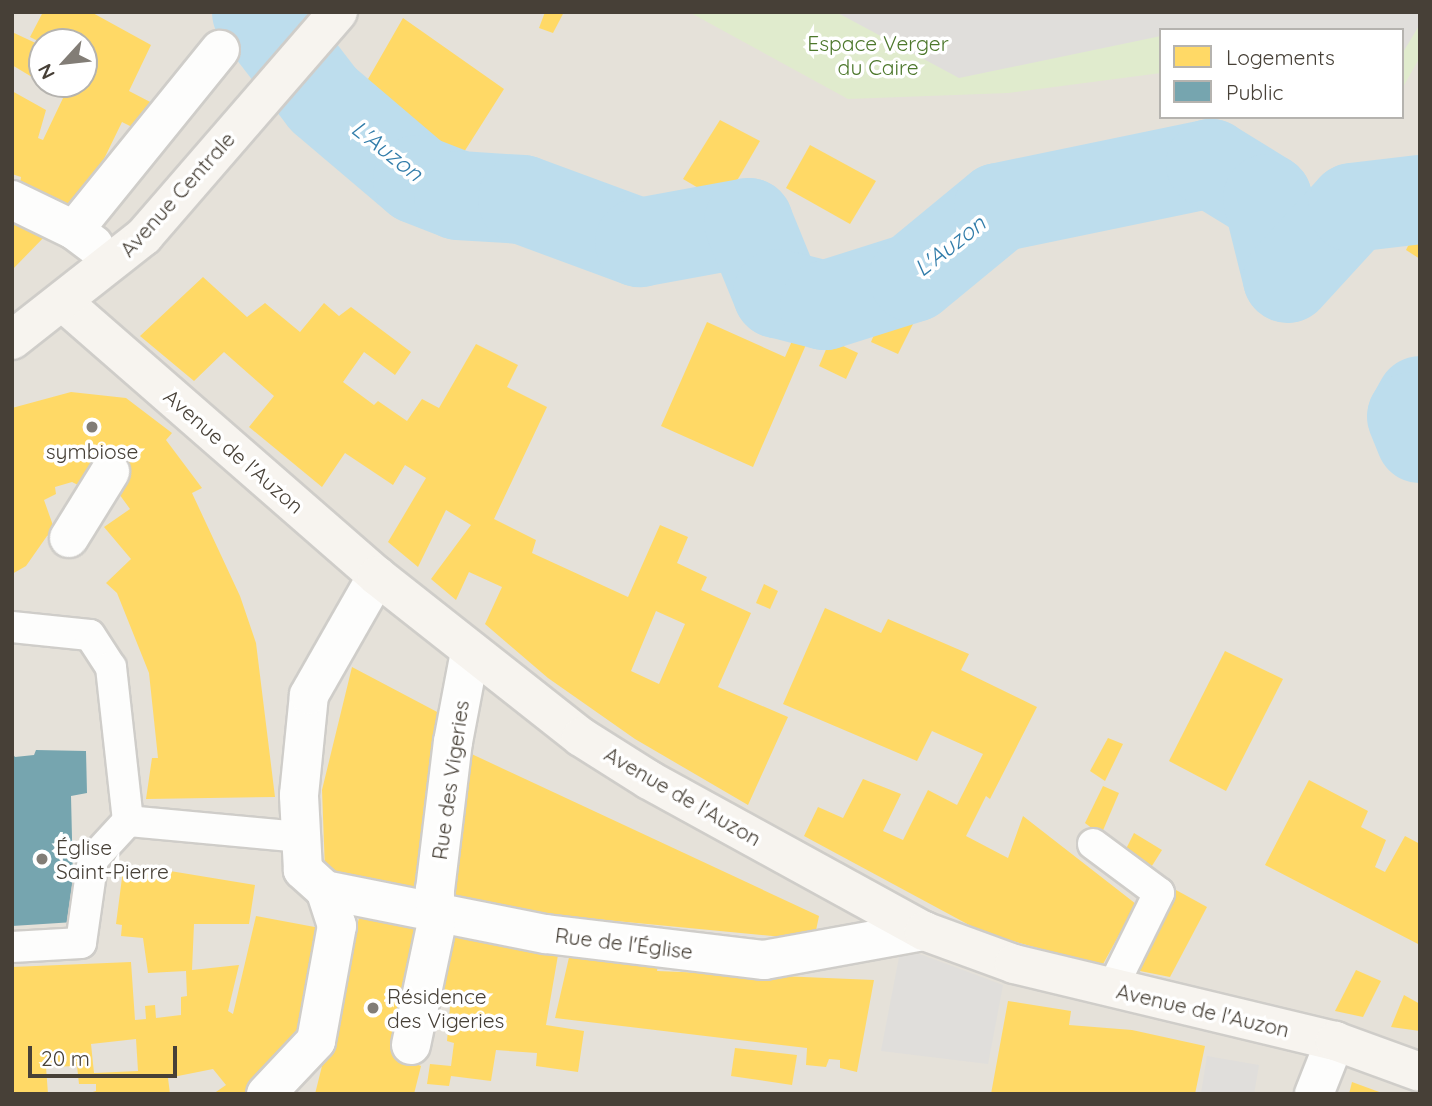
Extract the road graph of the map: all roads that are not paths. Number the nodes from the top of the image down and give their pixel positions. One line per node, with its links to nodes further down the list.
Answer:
1 (338, 12): 5 (main road, Avenue Centrale)
2 (220, 50): 4 (street)
3 (12, 200): 4 (street)
4 (74, 230): 5 (street)
5 (113, 263): 6 (main road, Avenue Centrale)
6 (64, 303): 7 (main road, Avenue Centrale); 10 (main road, Avenue de l'Auzon)
7 (12, 340)
8 (110, 471): 9 (street)
9 (69, 538)
10 (377, 576): 12 (main road, Avenue de l'Auzon); 14 (street)
11 (12, 627): 13 (lane)
12 (470, 652): 17 (street, Rue des Vigeries); 18 (main road, Avenue de l'Auzon)
13 (128, 821): 14 (lane); 19 (lane)
14 (300, 836): 16 (street)
15 (1093, 844): 20 (lane)
16 (325, 890): 17 (street, Rue de l'Église); 24 (street)
17 (435, 908): 18 (street, Rue de l'Église); 22 (street, Rue des Vigeries)
18 (924, 932): 20 (main road, Avenue de l'Auzon)
19 (12, 947)
20 (1112, 988): 21 (main road, Avenue de l'Auzon)
21 (1335, 1041): 23 (main road, Avenue de l'Auzon); 25 (street)
22 (411, 1045)
23 (1420, 1072)
24 (266, 1094)
25 (1314, 1094)

